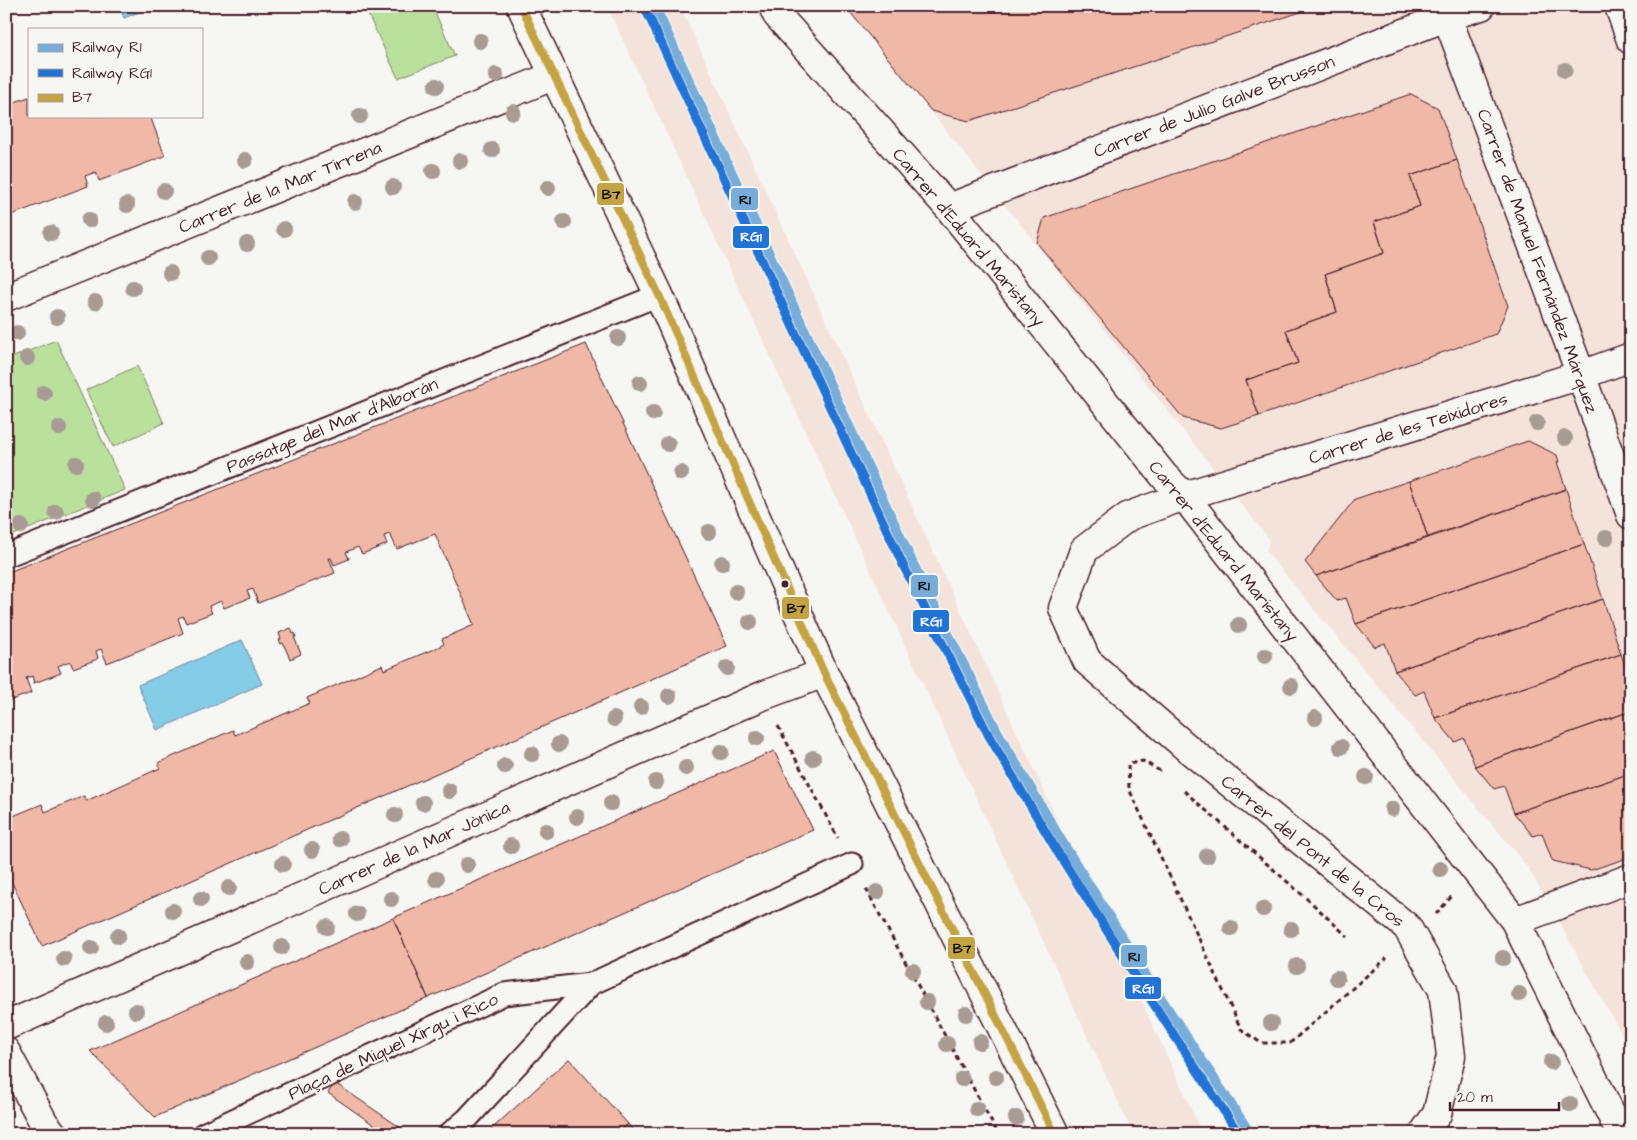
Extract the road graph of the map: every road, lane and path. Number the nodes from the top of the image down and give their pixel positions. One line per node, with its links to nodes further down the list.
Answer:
1 (521, 6): 7 (street)
2 (773, 6): 8 (street, Carrer d'Eduard Maristany)
3 (1481, 6): 5 (street, Carrer de Julio Galve Brusson)
4 (1620, 6): 6 (street)
5 (1445, 12): 8 (street, Carrer de Julio Galve Brusson); 12 (street, Carrer de Manuel Fernández Márquez)
6 (1631, 40)
7 (553, 76): 9 (street); 10 (street, Carrer de la Mar Tirrena)
8 (949, 208): 13 (street, Carrer d'Eduard Maristany)
9 (658, 295): 15 (street, Passatge del Mar d'Alborán); 16 (street)
10 (6, 298)
11 (1631, 357): 12 (street, Carrer de les Teixidores)
12 (1581, 375): 13 (street, Carrer de les Teixidores); 14 (street, Carrer de Manuel Fernández Márquez)
13 (1184, 496): 18 (street, Carrer de les Teixidores); 22 (street, Carrer d'Eduard Maristany)
14 (1631, 516)
15 (6, 556)
16 (824, 673): 29 (street, Carrer de la Mar Jònica); 35 (street)
17 (778, 726): 21 (path)
18 (1186, 747): 36 (street, Carrer del Pont de la Cros, bridge)
19 (1162, 772): 27 (path)
20 (1184, 791): 26 (path)
21 (852, 864): 28 (street, Plaça de Miquel Xirgu i Rico); 34 (path)
22 (1476, 870): 24 (path); 25 (street, Carrer d'Eduard Maristany)
23 (1631, 878): 25 (street)
24 (1432, 918)
25 (1515, 921): 37 (street, Carrer d'Eduard Maristany)
26 (1348, 937)
27 (1387, 958)
28 (591, 984): 32 (street, Plaça de Miquel Xirgu i Rico); 33 (street, Plaça de Miquel Xirgu i Rico)
29 (6, 1026)
30 (6, 1052): 31 (street)
31 (53, 1134)
32 (203, 1134)
33 (450, 1134)
34 (998, 1134)
35 (1055, 1134)
36 (1423, 1134)
37 (1621, 1134)

